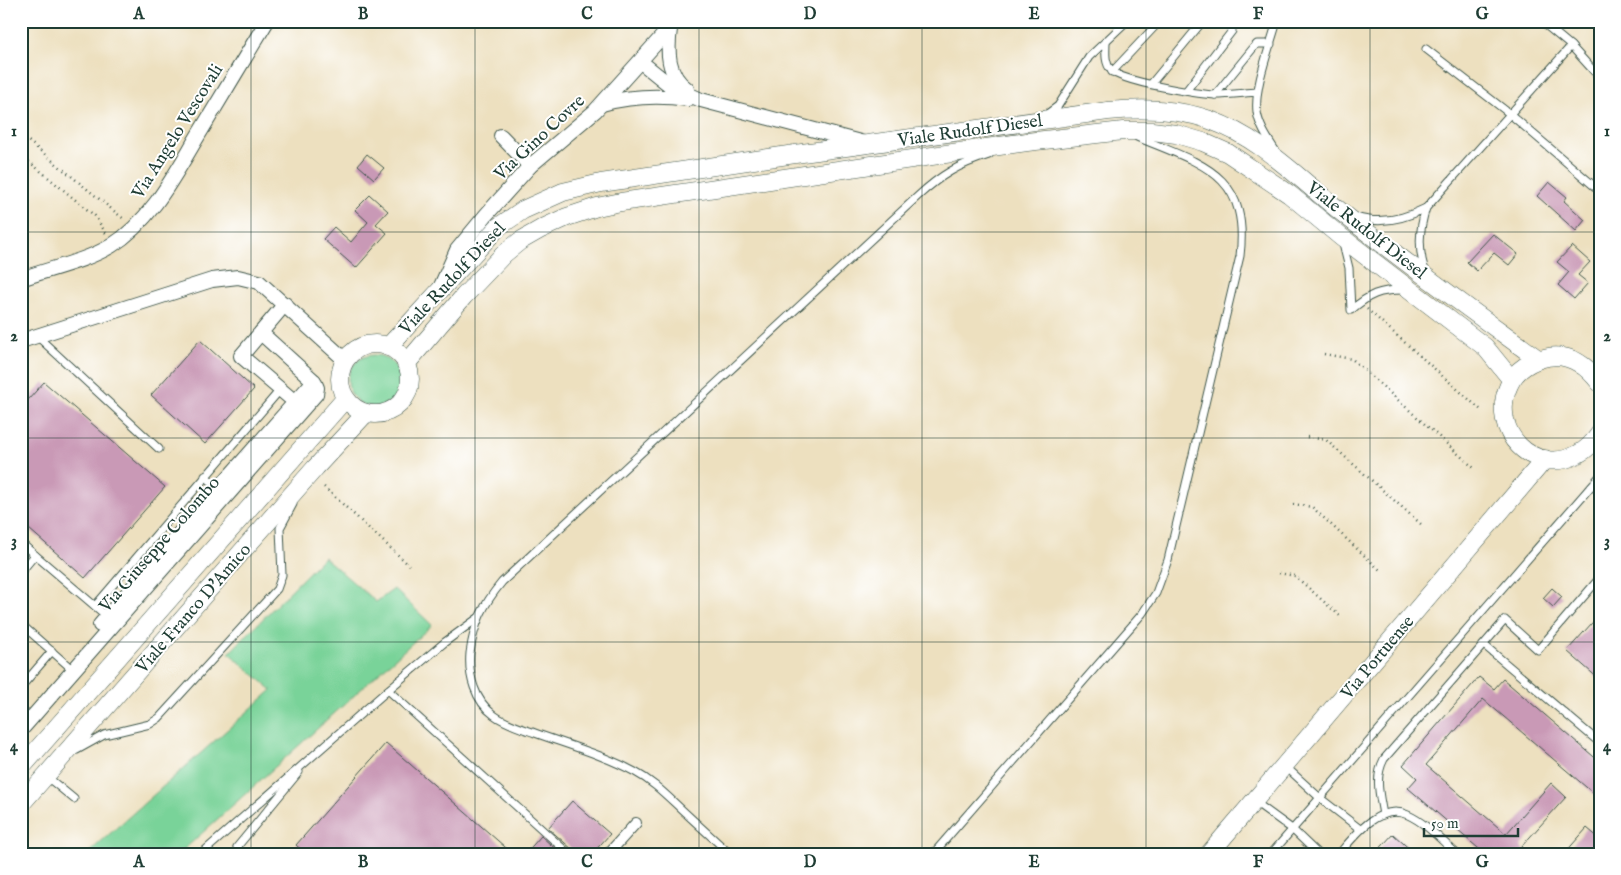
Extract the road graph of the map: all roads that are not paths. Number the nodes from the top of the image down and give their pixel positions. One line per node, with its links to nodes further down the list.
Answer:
1 (267, 21): 34 (street, Via Angelo Vescovali)
2 (1127, 21): 9 (lane)
3 (1160, 21): 14 (lane)
4 (1203, 21): 16 (lane)
5 (1278, 21): 10 (lane)
6 (1540, 21): 11 (lane)
7 (673, 25): 13 (street, Via Gino Covre); 20 (street)
8 (1232, 31): 17 (lane)
9 (1106, 41): 14 (lane); 23 (lane)
10 (1271, 44): 18 (lane); 19 (lane)
11 (1570, 46): 15 (lane); 22 (lane)
12 (1426, 48): 22 (lane)
13 (641, 62): 20 (street); 21 (street, Via Gino Covre)
14 (1112, 72): 16 (lane)
15 (1600, 78)
16 (1151, 84): 17 (lane)
17 (1186, 91): 19 (lane)
18 (1258, 92): 19 (lane); 28 (lane)
19 (1215, 94)
20 (702, 100): 21 (street); 27 (street)
21 (602, 104): 29 (street, Via Gino Covre)
22 (1510, 114): 30 (lane); 31 (lane)
23 (1012, 124): 27 (street, Viale Rudolf Diesel); 28 (street, Viale Rudolf Diesel)
24 (1123, 131): 26 (street, Viale Rudolf Diesel); 33 (street, Viale Rudolf Diesel); 96 (lane)
25 (501, 136): 29 (street)
26 (1027, 142): 45 (street, Viale Rudolf Diesel); 65 (lane)
27 (867, 144): 35 (street, Viale Rudolf Diesel)
28 (1282, 162): 32 (street, Viale Rudolf Diesel)
29 (530, 166): 35 (street, Via Gino Covre)
30 (1600, 191)
31 (1426, 208): 32 (lane); 37 (lane)
32 (1339, 210): 37 (street, Viale Rudolf Diesel)
33 (1340, 236): 36 (street, Viale Rudolf Diesel); 36 (lane)
34 (21, 279)
35 (440, 289): 42 (street, Viale Rudolf Diesel)
36 (1410, 290): 46 (street, Viale Rudolf Diesel)
37 (1453, 296): 43 (street, Viale Rudolf Diesel)
38 (285, 304): 39 (street); 40 (street); 44 (street)
39 (261, 333): 47 (street); 49 (street)
40 (37, 335): 41 (street); 54 (lane)
41 (21, 341)
42 (388, 347): 44 (street); 45 (street)
43 (1538, 359): 46 (street); 48 (street)
44 (345, 360): 50 (street)
45 (406, 364): 52 (street)
46 (1511, 379): 55 (street)
47 (314, 381): 51 (street, Via Giuseppe Colombo); 66 (street, Via Giuseppe Colombo)
48 (1600, 383)
49 (280, 390): 51 (street); 57 (lane)
50 (345, 398): 52 (street); 79 (street, Viale Franco D'Amico)
51 (295, 402): 59 (street, Via Giuseppe Colombo)
52 (366, 413): 56 (street, Viale Franco D'Amico)
53 (1600, 433): 55 (street)
54 (160, 449)
55 (1545, 459): 78 (street, Via Portuense)
56 (316, 467): 77 (street, Viale Franco D'Amico); 77 (lane)
57 (205, 476): 59 (lane); 64 (lane)
58 (1600, 476): 81 (lane)
59 (219, 488): 66 (street, Via Giuseppe Colombo)
60 (21, 543): 61 (lane)
61 (35, 555): 62 (lane); 64 (lane)
62 (21, 572)
63 (1600, 583): 68 (lane)
64 (95, 606): 66 (lane)
65 (478, 618): 72 (lane); 95 (lane)
66 (111, 620): 70 (street, Via Giuseppe Colombo)
67 (21, 624): 69 (lane)
68 (1484, 645): 75 (lane); 85 (lane)
69 (52, 651): 70 (lane); 71 (lane)
70 (70, 667): 73 (street, Via Giuseppe Colombo); 74 (street, Via Giuseppe Colombo)
71 (21, 687)
72 (388, 690): 76 (lane); 93 (lane)
73 (21, 716)
74 (21, 730)
75 (1600, 743)
76 (312, 756): 89 (lane); 90 (lane)
77 (64, 757): 80 (street, Viale Franco D'Amico)
78 (1285, 766): 81 (lane); 83 (street, Via Portuense)
79 (21, 768)
80 (46, 776): 82 (lane); 84 (street, Viale Franco D'Amico)
81 (1320, 798): 87 (lane); 88 (lane)
82 (74, 799)
83 (1254, 801): 87 (lane); 97 (street, Via Portuense)
84 (21, 804)
85 (1383, 815): 88 (lane); 101 (lane)
86 (636, 823): 94 (street)
87 (1292, 829): 98 (lane); 99 (lane)
88 (1360, 829): 100 (lane)
89 (237, 847): 91 (lane); 92 (lane)
90 (201, 854)
91 (231, 854)
92 (244, 854)
93 (569, 854)
94 (608, 854)
95 (730, 854)
96 (933, 854)
97 (1208, 854)
98 (1271, 854)
99 (1318, 854)
100 (1339, 854)
101 (1456, 854)

